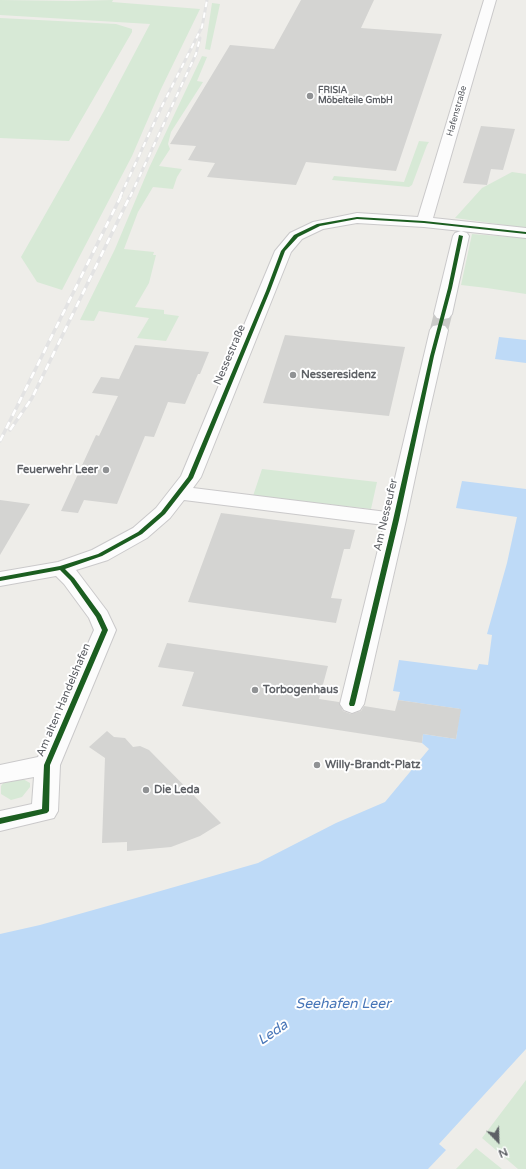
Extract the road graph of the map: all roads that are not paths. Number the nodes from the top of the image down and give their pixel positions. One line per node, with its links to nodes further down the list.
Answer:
1 (490, 0): 2 (street, Hafenstraße)
2 (424, 222): 3 (street, Nessestraße); 5 (street, Nessestraße)
3 (526, 233)
4 (461, 236): 6 (street, Am Nesseufer)
5 (180, 493): 6 (street, Am Nesseufer); 7 (street, Nessestraße)
6 (396, 520): 9 (street, Am Nesseufer)
7 (61, 568): 8 (street, Nessestraße); 10 (street, Am alten Handelshafen)
8 (0, 579)
9 (352, 704)
10 (47, 765): 11 (street, Am alten Handelshafen); 12 (street, Am alten Handelshafen)
11 (0, 774)
12 (0, 821)

